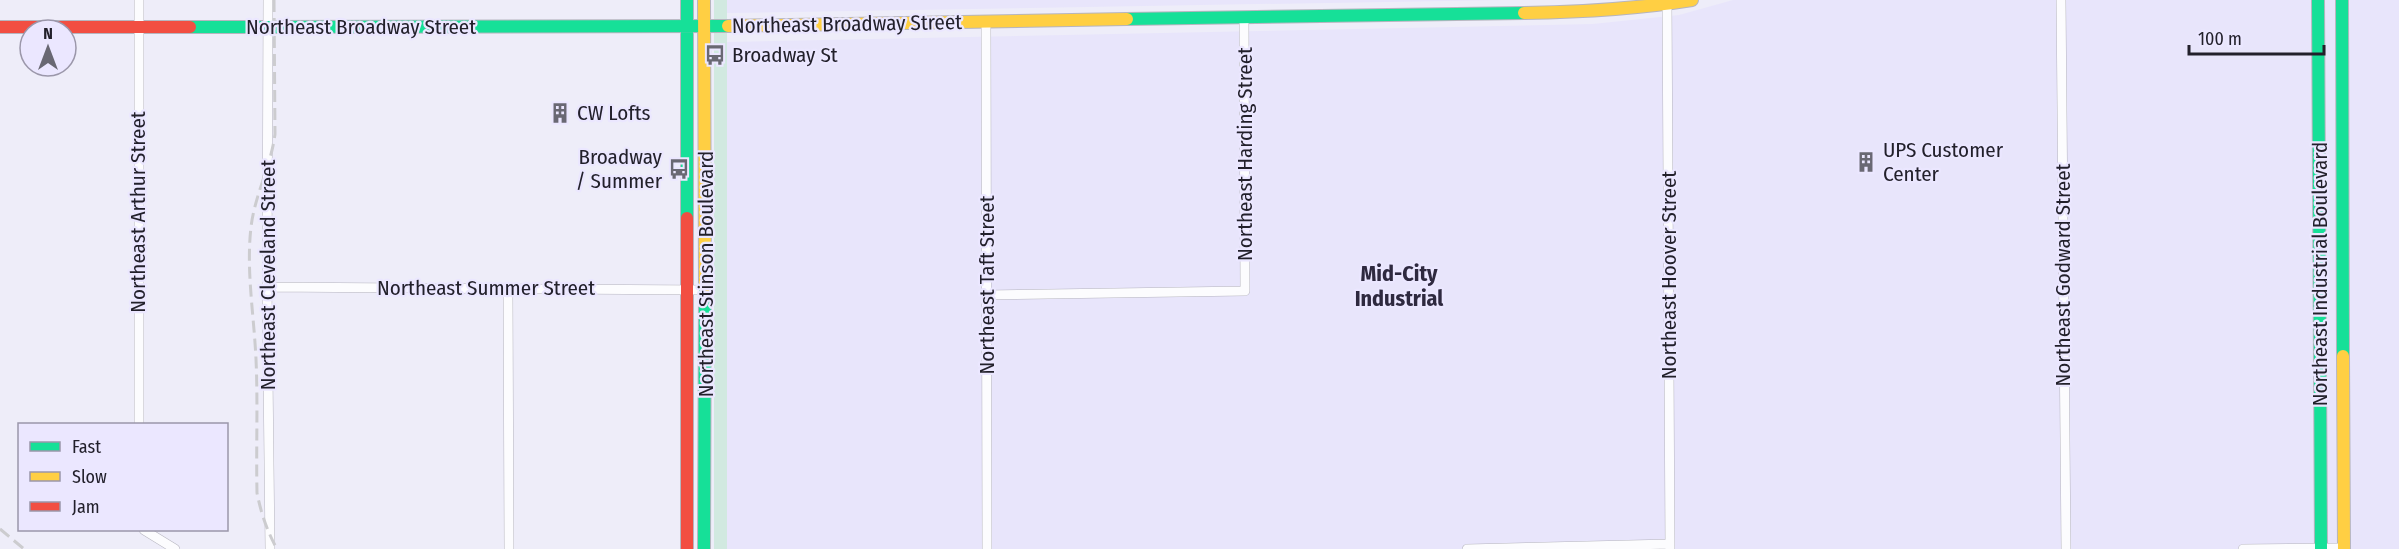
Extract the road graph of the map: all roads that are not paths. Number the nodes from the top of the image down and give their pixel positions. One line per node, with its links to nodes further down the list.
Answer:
1 (139, 0): 13 (street, Northeast Arthur Street)
2 (268, 0): 14 (street, Northeast Cleveland Street)
3 (687, 0): 15 (main road, Northeast Stinson Boulevard)
4 (704, 0): 16 (main road, Northeast Stinson Boulevard)
5 (1692, 0): 9 (main road, Northeast Broadway Street)
6 (2061, 0): 34 (street, Northeast Godward Street)
7 (2318, 0): 25 (main road, Northeast Industrial Boulevard)
8 (2342, 0): 26 (main road, Northeast Industrial Boulevard)
9 (1667, 2): 10 (main road, Northeast Broadway Street); 24 (street, Northeast Hoover Street)
10 (1244, 17): 11 (main road, Northeast Broadway Street); 21 (street, Northeast Harding Street)
11 (986, 21): 16 (main road, Northeast Broadway Street); 21 (street, Northeast Taft Street)
12 (0, 27): 13 (main road, Northeast Broadway Street)
13 (139, 27): 14 (main road, Northeast Broadway Street); 22 (street, Northeast Arthur Street)
14 (267, 27): 15 (main road, Northeast Broadway Street); 17 (street, Northeast Cleveland Street)
15 (686, 27): 16 (main road, Northeast Broadway Street); 19 (main road, Northeast Stinson Boulevard)
16 (705, 27): 20 (main road, Northeast Stinson Boulevard)
17 (267, 287): 18 (street, Northeast Summer Street); 28 (street, Northeast Cleveland Street)
18 (507, 288): 19 (street, Northeast Summer Street); 29 (street)
19 (686, 290): 20 (street, Northeast Summer Street); 30 (main road, Northeast Stinson Boulevard)
20 (706, 290): 31 (main road, Northeast Stinson Boulevard)
21 (987, 296): 32 (street, Northeast Taft Street)
22 (139, 423)
23 (146, 531): 27 (street)
24 (1670, 547): 33 (street)
25 (2321, 548): 26 (street); 35 (street)
26 (2344, 548)
27 (175, 549)
28 (270, 549)
29 (509, 549)
30 (687, 549)
31 (704, 549)
32 (987, 549)
33 (1467, 549)
34 (2066, 549)
35 (2243, 549)

